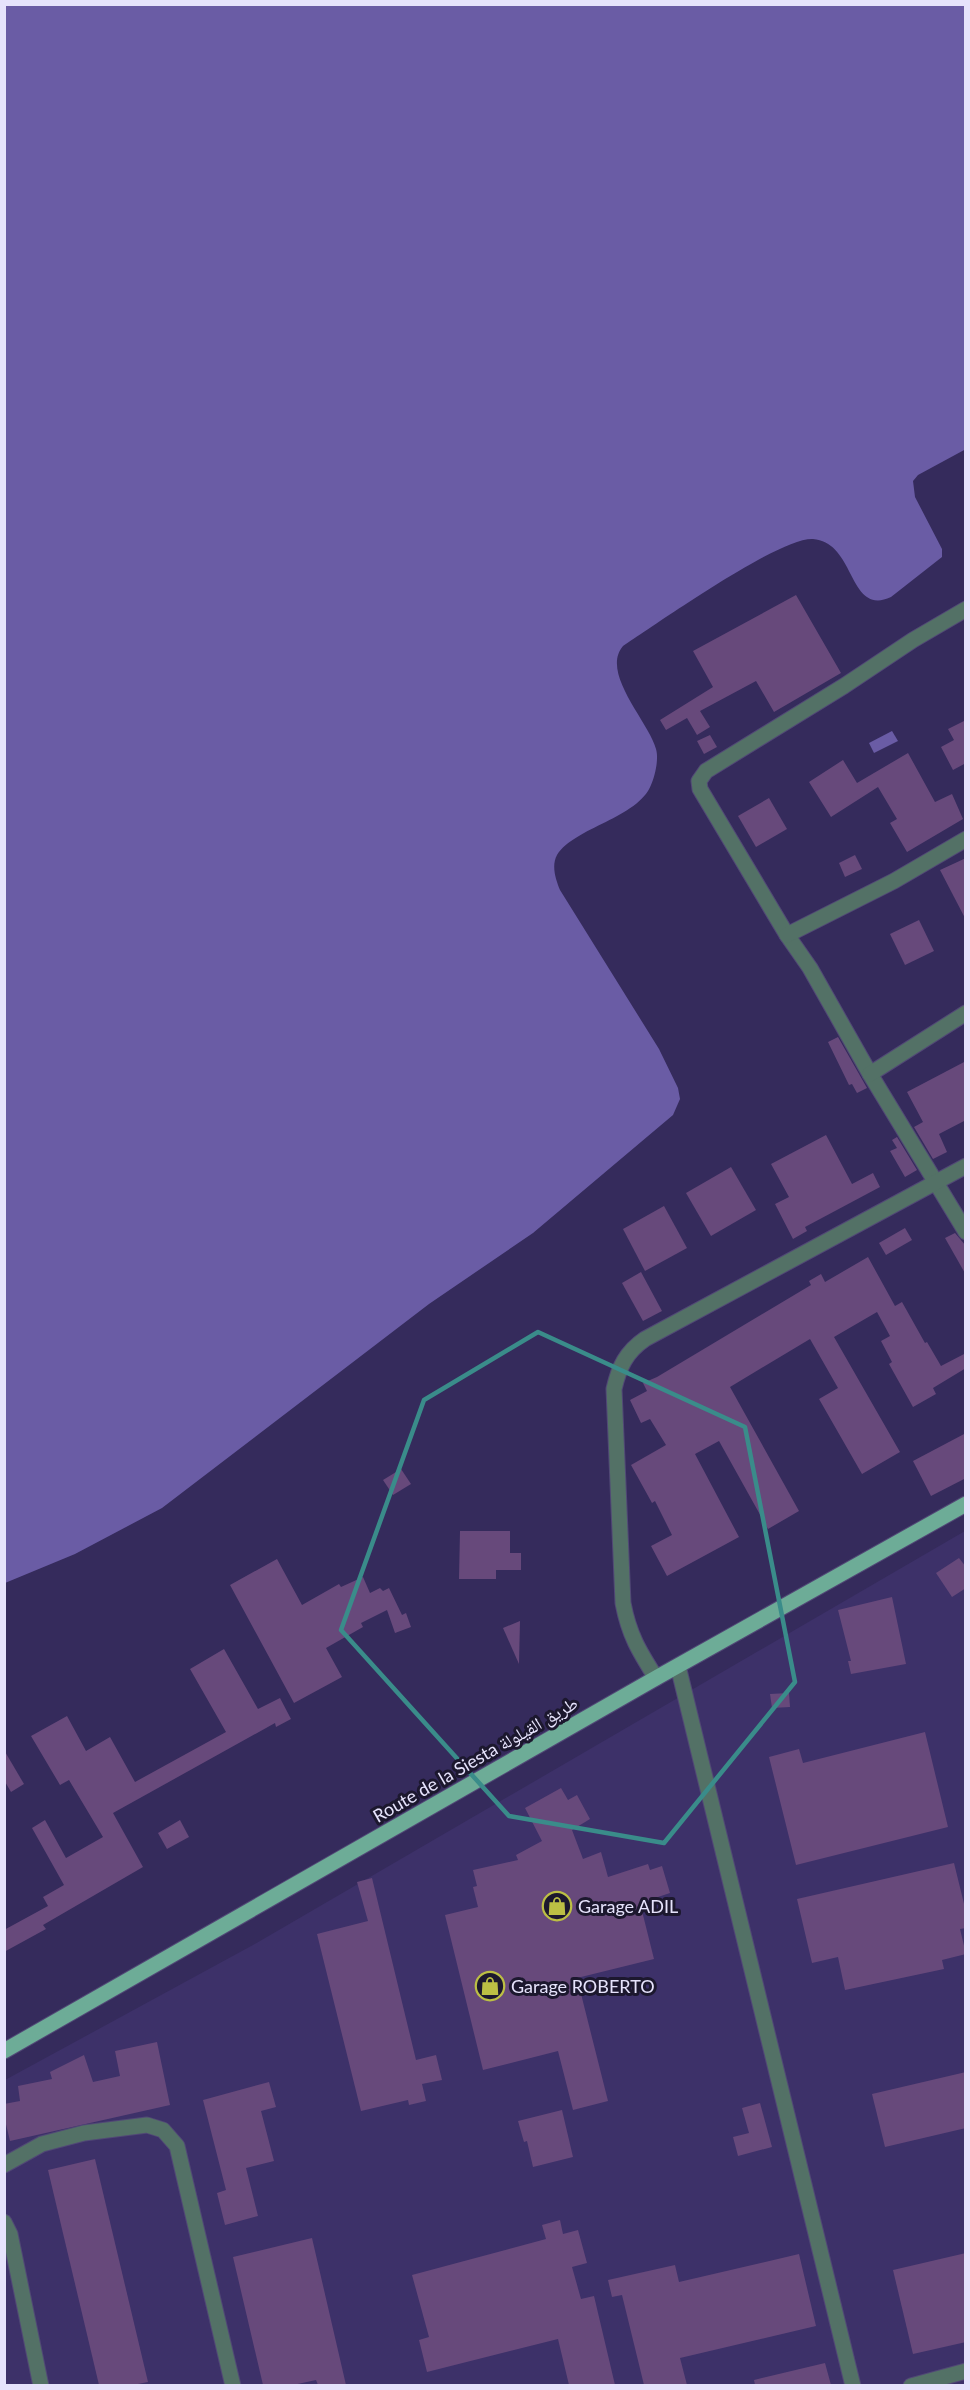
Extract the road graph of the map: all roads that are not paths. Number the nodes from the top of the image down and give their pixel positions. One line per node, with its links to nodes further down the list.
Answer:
1 (966, 609): 3 (street)
2 (966, 839): 3 (street)
3 (787, 935): 5 (street)
4 (966, 1013): 5 (street)
5 (870, 1074): 7 (street)
6 (966, 1166): 7 (street)
7 (936, 1182): 8 (street); 11 (street)
8 (966, 1232)
9 (966, 1504): 10 (main road, Route de la Siesta طريق القيلولة)
10 (678, 1666): 11 (main road, Route de la Siesta طريق القيلولة); 18 (street)
11 (656, 1678): 12 (main road, Route de la Siesta طريق القيلولة)
12 (4, 2051)
13 (4, 2165): 17 (street)
14 (4, 2222): 16 (street)
15 (966, 2371): 19 (street)
16 (41, 2385)
17 (233, 2385)
18 (853, 2385)
19 (911, 2385)

